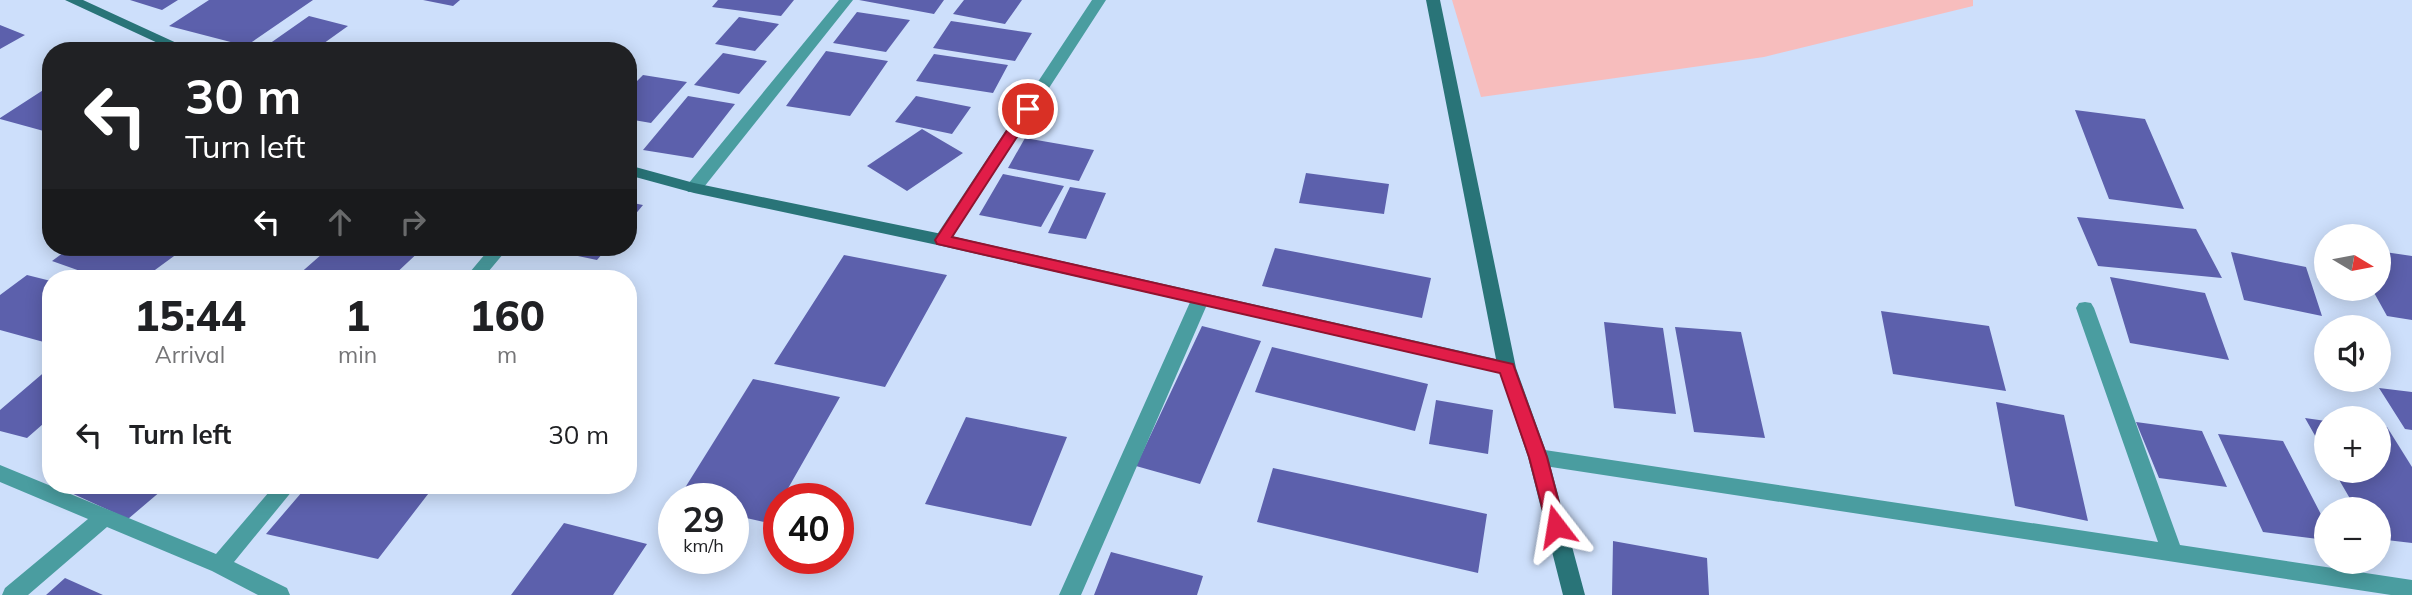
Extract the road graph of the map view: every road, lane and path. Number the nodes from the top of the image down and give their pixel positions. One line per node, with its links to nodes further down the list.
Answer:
1 (72, 0): 5 (street)
2 (846, 0): 7 (street)
3 (1099, 0): 8 (street)
4 (1433, 0): 13 (street)
5 (167, 42)
6 (637, 172): 7 (street)
7 (694, 188): 8 (street)
8 (942, 240): 11 (street)
9 (493, 256): 10 (street)
10 (480, 270)
11 (1200, 300): 13 (street); 25 (street)
12 (2085, 308): 20 (street)
13 (1507, 368): 14 (street)
14 (1538, 457): 20 (street); 26 (street)
15 (0, 473): 16 (street)
16 (42, 491)
17 (50, 494): 19 (street)
18 (279, 494): 21 (street)
19 (104, 517): 21 (street); 23 (street)
20 (2173, 554): 22 (street)
21 (219, 565): 24 (street)
22 (2412, 589)
23 (13, 595)
24 (279, 595)
25 (1070, 595)
26 (1574, 595)

